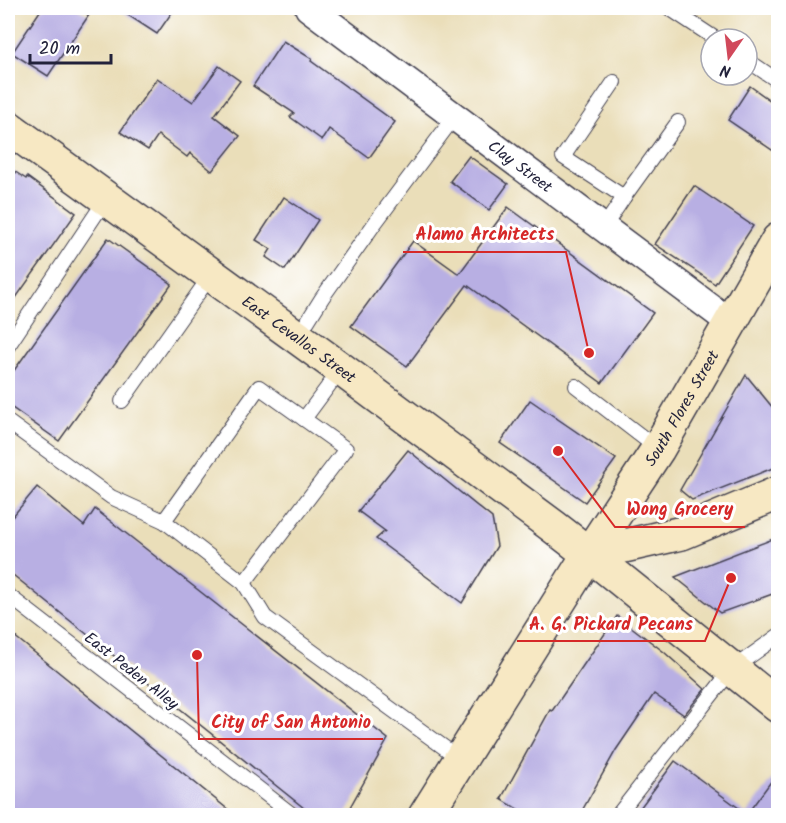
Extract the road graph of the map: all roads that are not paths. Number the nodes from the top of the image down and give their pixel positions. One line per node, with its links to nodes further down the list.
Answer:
1 (309, 8): 7 (street, Clay Street)
2 (669, 8): 3 (lane)
3 (699, 28)
4 (759, 68): 6 (lane)
5 (614, 81): 10 (lane)
6 (778, 81)
7 (455, 116): 12 (street, Clay Street); 16 (lane)
8 (678, 122): 10 (lane)
9 (8, 127): 11 (street, East Cevallos Street)
10 (624, 197): 12 (lane)
11 (106, 199): 14 (street, East Cevallos Street); 17 (lane)
12 (604, 227): 15 (street, Clay Street)
13 (778, 240): 15 (street, South Flores Street)
14 (211, 275): 16 (street, East Cevallos Street); 20 (lane)
15 (731, 322): 23 (street, South Flores Street)
16 (297, 338): 18 (street, East Cevallos Street)
17 (8, 346)
18 (340, 369): 21 (lane); 26 (street, East Cevallos Street)
19 (576, 386): 23 (lane)
20 (122, 401)
21 (304, 419): 25 (lane); 27 (lane)
22 (8, 422): 25 (lane)
23 (658, 449): 26 (street, South Flores Street)
24 (778, 493): 26 (street)
25 (164, 521): 27 (lane)
26 (589, 554): 30 (street, East Cevallos Street); 32 (street, South Flores Street)
27 (244, 583): 32 (lane)
28 (8, 595): 33 (lane, East Peden Alley)
29 (778, 636): 30 (lane)
30 (732, 669): 31 (street, East Cevallos Street); 35 (lane)
31 (778, 706)
32 (460, 759): 34 (street, South Flores Street)
33 (294, 816)
34 (425, 816)
35 (617, 816)

